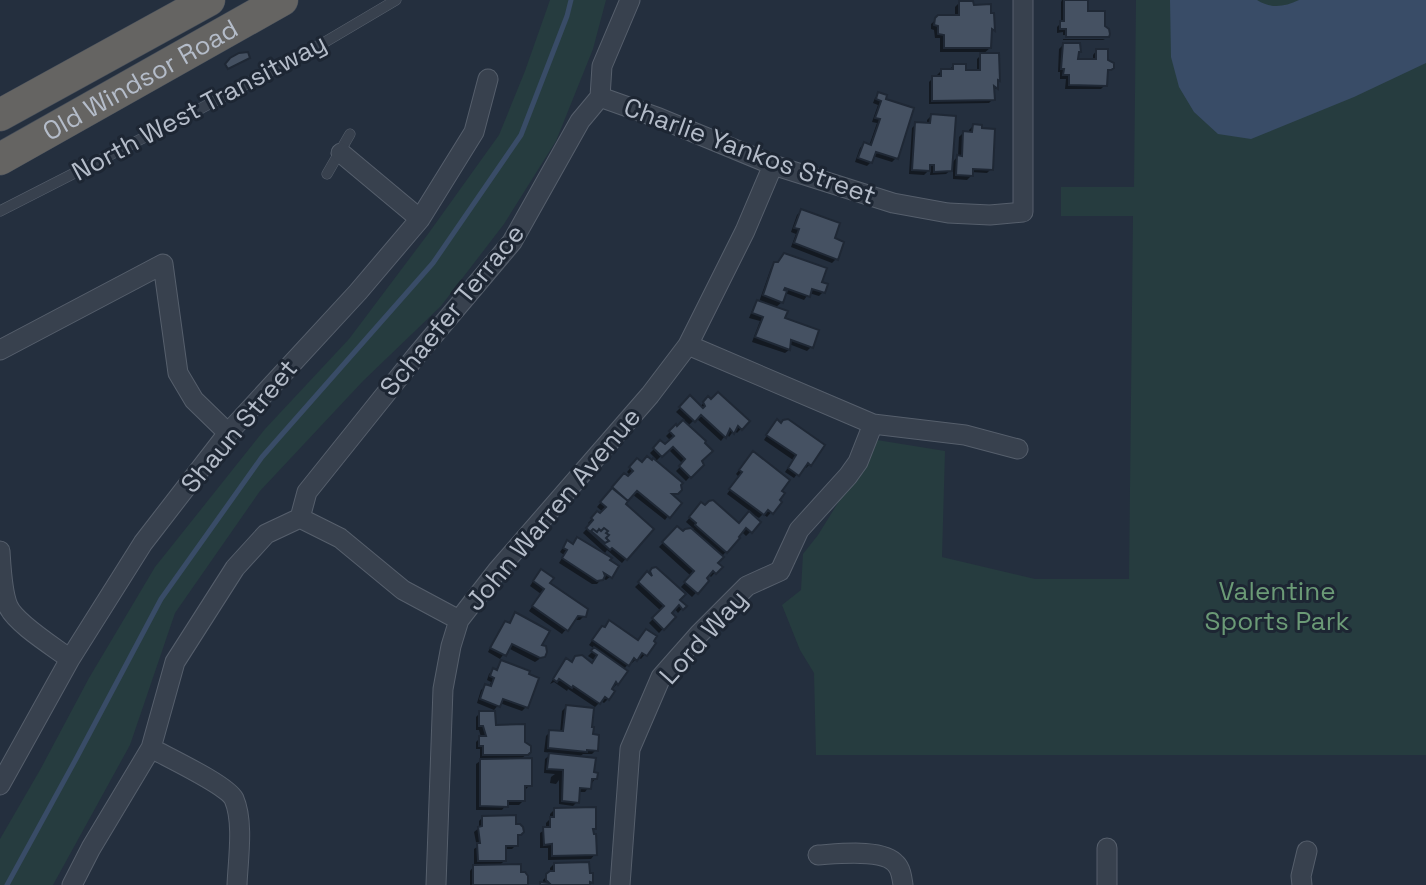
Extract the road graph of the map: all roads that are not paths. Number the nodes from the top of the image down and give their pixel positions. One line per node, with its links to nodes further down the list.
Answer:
1 (209, 0): 8 (highway, Old Windsor Road)
2 (282, 0): 11 (highway, Old Windsor Road)
3 (396, 0): 14 (lane, North West Transitway)
4 (629, 0): 7 (street)
5 (1023, 0): 12 (street, Charlie Yankos Street)
6 (488, 79): 15 (street, Shaun Street)
7 (600, 97): 12 (street, Charlie Yankos Street); 21 (street, Schaefer Terrace)
8 (0, 115)
9 (350, 134): 10 (lane)
10 (341, 153): 13 (lane); 15 (street)
11 (0, 159)
12 (773, 165): 16 (street, John Warren Avenue)
13 (327, 174)
14 (0, 211)
15 (420, 219): 19 (street, Shaun Street)
16 (688, 345): 18 (street); 23 (street, John Warren Avenue)
17 (0, 350): 19 (street)
18 (873, 424): 20 (street); 33 (street, Lord Way)
19 (228, 433): 24 (street, Shaun Street)
20 (1018, 449)
21 (300, 518): 23 (street); 25 (street)
22 (0, 551): 24 (street)
23 (459, 620): 32 (street, John Warren Avenue)
24 (70, 659): 26 (street, Shaun Street)
25 (151, 748): 30 (street); 31 (street)
26 (0, 785)
27 (1107, 848): 35 (street)
28 (1307, 851): 36 (street)
29 (818, 855): 34 (street)
30 (72, 885)
31 (237, 885)
32 (436, 885)
33 (620, 885)
34 (903, 885)
35 (1107, 885)
36 (1302, 885)

